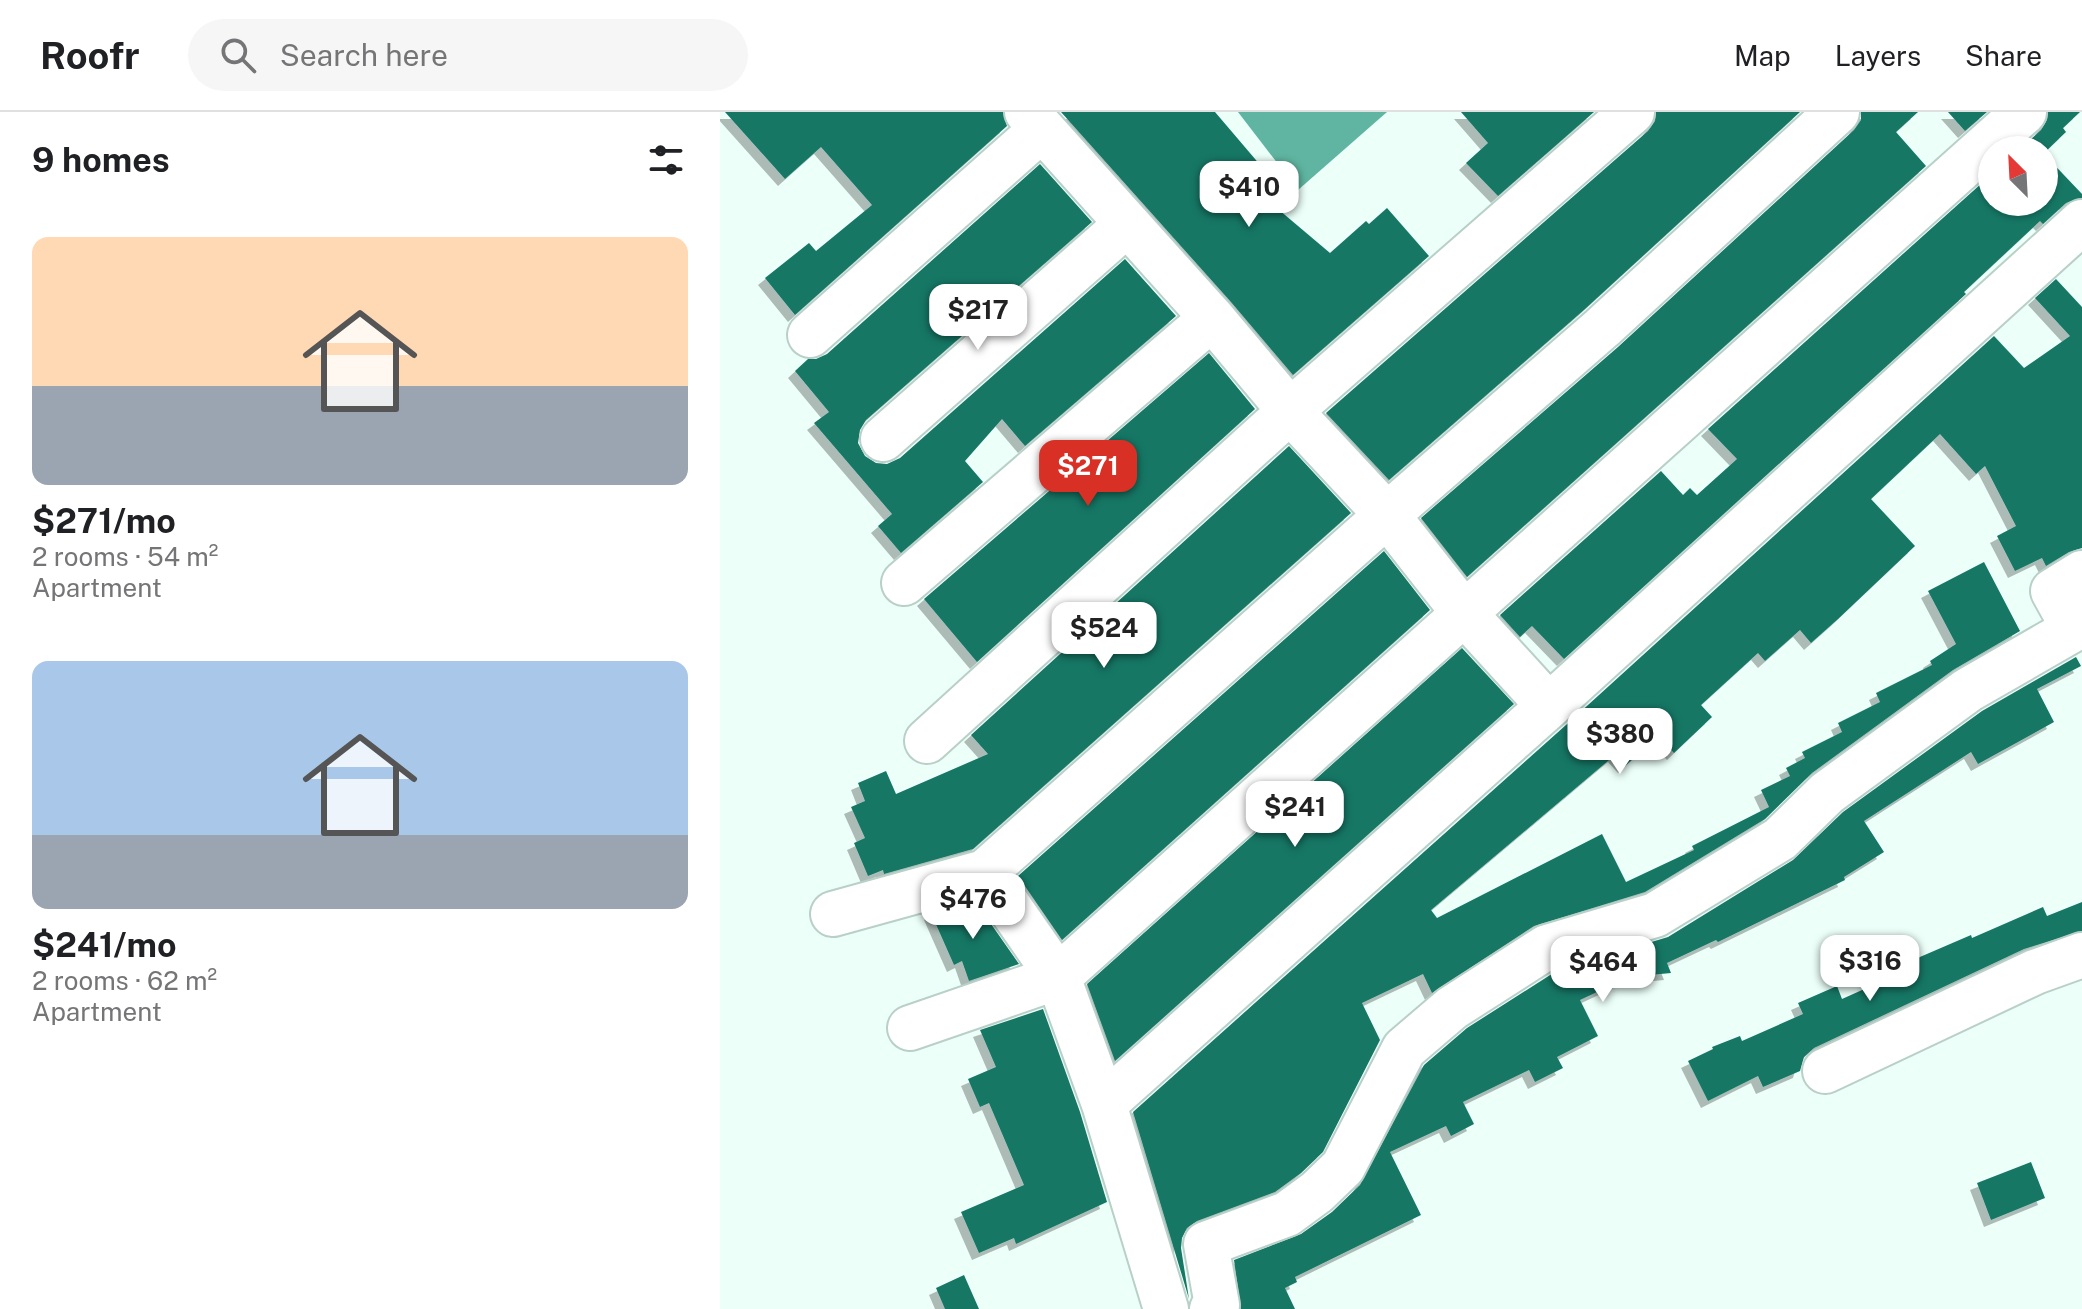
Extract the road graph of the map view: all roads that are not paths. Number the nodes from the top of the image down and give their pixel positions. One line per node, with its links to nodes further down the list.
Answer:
1 (1632, 112): 9 (street)
2 (1837, 112): 11 (street)
3 (2024, 112): 14 (street)
4 (1034, 120): 6 (street); 8 (street)
5 (2082, 222): 15 (street)
6 (1127, 224): 7 (street); 10 (street)
7 (1212, 318): 9 (street); 13 (street)
8 (810, 335)
9 (1290, 411): 11 (street); 16 (street)
10 (883, 439)
11 (1387, 515): 14 (street); 17 (street)
12 (2082, 573): 25 (street)
13 (904, 583)
14 (1464, 613): 15 (street); 20 (street)
15 (1549, 706): 23 (street)
16 (927, 741)
17 (985, 872): 18 (street); 20 (street)
18 (833, 914)
19 (2082, 955): 22 (street)
20 (1058, 977): 21 (street); 23 (street)
21 (910, 1028)
22 (1825, 1071)
23 (1104, 1104): 24 (street)
24 (1166, 1309)
25 (1212, 1309)

